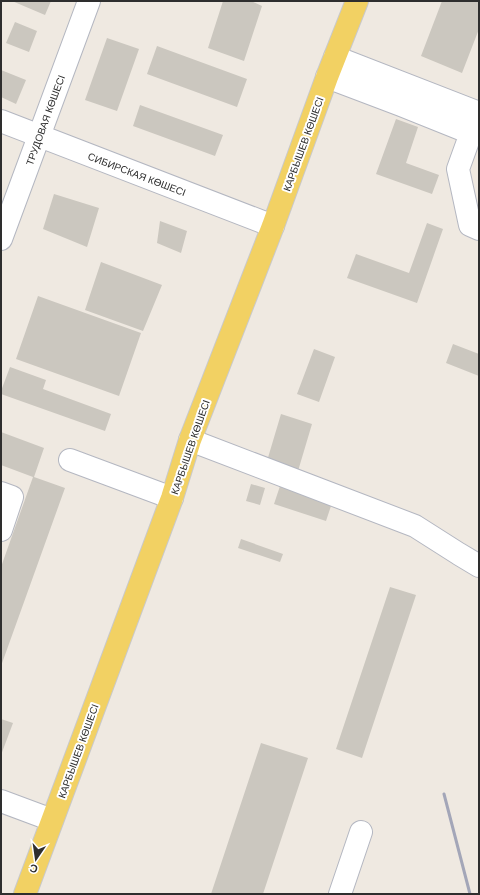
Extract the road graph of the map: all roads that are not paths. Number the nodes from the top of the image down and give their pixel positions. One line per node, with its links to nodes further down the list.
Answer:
1 (89, 1): 8 (street, ТРУДОВАЯ КӨШЕСІ)
2 (357, 1): 3 (main road, КАРБЫШЕВ КӨШЕСІ)
3 (335, 57): 4 (main road, КАРБЫШЕВ КӨШЕСІ); 5 (street)
4 (327, 77): 7 (street); 9 (main road, КАРБЫШЕВ КӨШЕСІ)
5 (479, 112): 7 (street)
6 (1, 121): 8 (street, СИБИРСКАЯ КӨШЕСІ)
7 (471, 133): 10 (street)
8 (39, 136): 9 (street, СИБИРСКАЯ КӨШЕСІ); 11 (street, ТРУДОВАЯ КӨШЕСІ)
9 (273, 226): 12 (main road, КАРБЫШЕВ КӨШЕСІ)
10 (479, 228)
11 (1, 239)
12 (190, 440): 15 (main road, КАРБЫШЕВ КӨШЕСІ); 17 (street)
13 (70, 460): 15 (street)
14 (1, 493): 16 (street)
15 (172, 498): 19 (main road, КАРБЫШЕВ КӨШЕСІ)
16 (1, 530)
17 (479, 566)
18 (1, 801): 19 (street)
19 (52, 820): 21 (main road, КАРБЫШЕВ КӨШЕСІ)
20 (361, 832): 22 (street)
21 (25, 894)
22 (340, 894)

